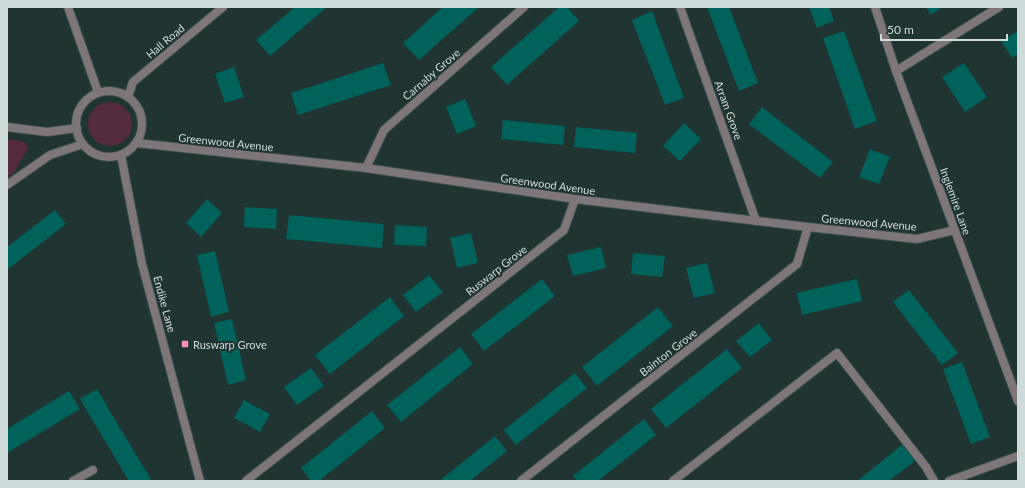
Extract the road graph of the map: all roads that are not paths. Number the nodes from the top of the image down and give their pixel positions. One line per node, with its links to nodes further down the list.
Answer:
1 (68, 7): 8 (street)
2 (223, 7): 9 (street, Hall Road)
3 (524, 7): 15 (street, Carnaby Grove)
4 (680, 7): 18 (street, Arram Grove)
5 (874, 7): 7 (street, Inglemire Lane)
6 (999, 7): 7 (street)
7 (896, 71): 20 (street, Inglemire Lane)
8 (98, 92): 9 (street); 11 (street)
9 (128, 96): 12 (street)
10 (7, 127): 11 (street)
11 (76, 128): 13 (street)
12 (137, 143): 14 (street); 15 (street, Greenwood Avenue)
13 (83, 144): 14 (street); 16 (street)
14 (122, 155): 25 (street, Endike Lane)
15 (366, 168): 17 (street, Greenwood Avenue)
16 (7, 185)
17 (575, 199): 18 (street, Greenwood Avenue); 26 (street, Ruswarp Grove)
18 (756, 221): 19 (street, Greenwood Avenue)
19 (808, 227): 20 (street, Greenwood Avenue); 27 (street, Bainton Grove)
20 (955, 230): 21 (street, Inglemire Lane)
21 (1018, 401)
22 (1018, 456): 30 (street)
23 (93, 470): 24 (street)
24 (73, 481)
25 (200, 481)
26 (246, 481)
27 (521, 481)
28 (673, 481): 29 (street)
29 (934, 481)
30 (949, 481)

